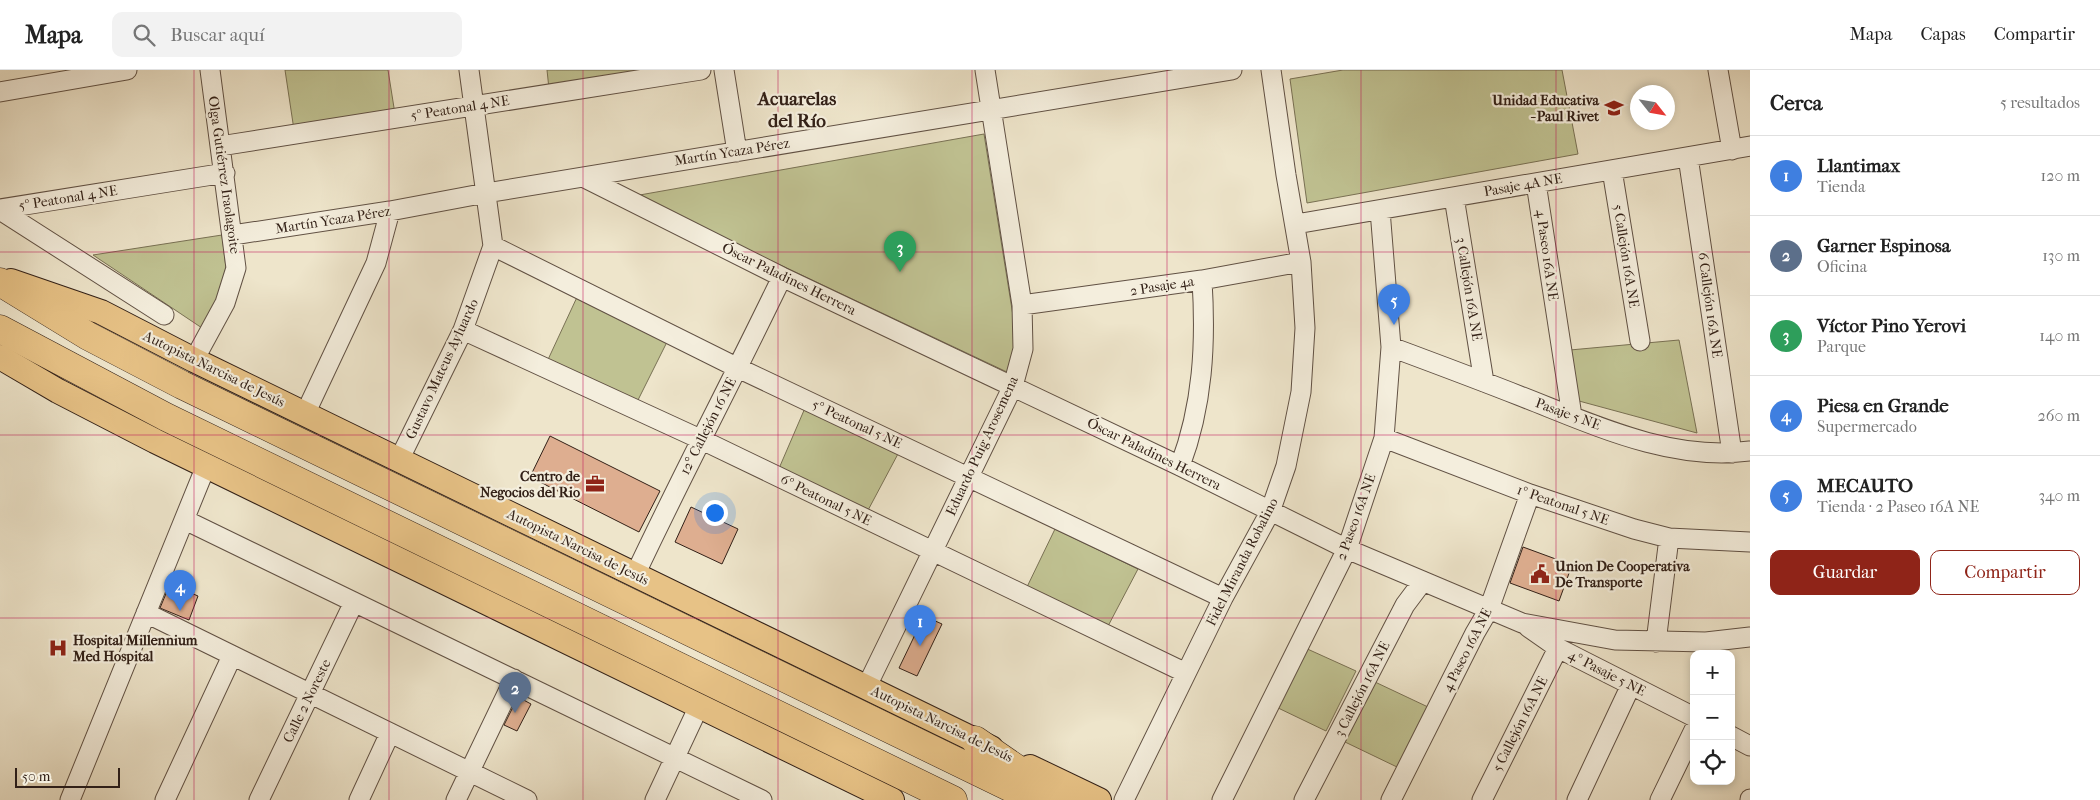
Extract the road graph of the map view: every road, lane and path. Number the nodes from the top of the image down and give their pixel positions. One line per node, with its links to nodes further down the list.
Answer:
1 (127, 70): 10 (street)
2 (210, 70): 13 (street, Olga Gutiérrez Iraolagoite)
3 (469, 70): 11 (street, Gustavo Mateus Ayluardo)
4 (701, 70): 11 (street, 5º Peatonal 4 NE)
5 (724, 70): 15 (street)
6 (985, 70): 12 (street, Eduardo Puig Arosemena)
7 (1232, 70): 12 (street, Martín Ycaza Pérez)
8 (1271, 70): 26 (street, Fidel Miranda Robalino)
9 (1718, 70): 14 (street)
10 (0, 92)
11 (474, 106): 13 (street, 5º Peatonal 4 NE); 21 (street, Gustavo Mateus Ayluardo)
12 (992, 110): 15 (street, Martín Ycaza Pérez); 34 (street, Eduardo Puig Arosemena)
13 (220, 146): 18 (street, Olga Gutiérrez Iraolagoite)
14 (1741, 148): 16 (street, Pasaje 4A NE)
15 (737, 152): 19 (street, Martín Ycaza Pérez)
16 (1688, 157): 17 (street, Pasaje 4A NE); 49 (street, 6 Callejón 16A NE)
17 (1612, 170): 20 (street, Pasaje 4A NE); 38 (street, 5 Callejón 16A NE)
18 (225, 173): 23 (street, 5º Peatonal 4 NE); 27 (street, Olga Gutiérrez Iraolagoite)
19 (583, 177): 21 (street, Martín Ycaza Pérez); 30 (street, Óscar Paladines Herrera)
20 (1536, 183): 22 (street, Pasaje 4A NE); 46 (street, 4 Paseo 16A NE)
21 (486, 193): 25 (street, Martín Ycaza Pérez); 28 (street, Gustavo Mateus Ayluardo)
22 (1454, 197): 24 (street, Pasaje 4A NE); 43 (street, 3 Callejón 16A NE)
23 (0, 209): 35 (street)
24 (1380, 210): 26 (street, Pasaje 4A NE); 39 (street, 2 Paseo 16A NE)
25 (390, 211): 27 (street, Martín Ycaza Pérez); 45 (street)
26 (1296, 224): 29 (street, Fidel Miranda Robalino)
27 (233, 235): 41 (street, Olga Gutiérrez Iraolagoite)
28 (493, 246): 37 (street, Gustavo Mateus Ayluardo); 42 (street, 5º Peatonal 5 NE)
29 (1301, 262): 32 (street, 2 Pasaje 4a); 55 (street, Fidel Miranda Robalino)
30 (782, 277): 42 (street, 12° Callejón 16 NE); 44 (street, Óscar Paladines Herrera)
31 (0, 278): 41 (main road, Autopista Narcisa de Jesús)
32 (1202, 280): 34 (street, 2 Pasaje 4a); 52 (street)
33 (0, 282): 96 (highway, Autopista Narcisa de Jesús)
34 (1022, 305): 44 (street, Eduardo Puig Arosemena)
35 (164, 315)
36 (0, 330): 95 (highway)
37 (463, 330): 48 (street, 6º Peatonal 5 NE); 50 (street, Gustavo Mateus Ayluardo)
38 (1640, 341)
39 (1391, 347): 43 (street, Pasaje 5 NE); 47 (street, 2 Paseo 16A NE)
40 (0, 357): 51 (main road)
41 (194, 360): 45 (main road, Autopista Narcisa de Jesús)
42 (738, 368): 48 (street, 12° Callejón 16 NE); 53 (street, 5º Peatonal 5 NE)
43 (1484, 382): 46 (street, Pasaje 5 NE)
44 (1013, 386): 52 (street, Óscar Paladines Herrera); 53 (street, Eduardo Puig Arosemena)
45 (305, 414): 50 (main road, Autopista Narcisa de Jesús)
46 (1572, 416): 49 (street, Pasaje 5 NE)
47 (1384, 438): 54 (street, 1º Peatonal 5 NE); 59 (street, 2 Paseo 16A NE)
48 (700, 439): 60 (street, 6º Peatonal 5 NE); 61 (street, 12° Callejón 16 NE)
49 (1741, 452)
50 (399, 460): 61 (main road, Autopista Narcisa de Jesús)
51 (206, 466): 56 (street); 77 (main road)
52 (1180, 466): 55 (street, Óscar Paladines Herrera)
53 (969, 478): 60 (street, Eduardo Puig Arosemena); 63 (street, 5º Peatonal 5 NE)
54 (1530, 494): 57 (street, 1º Peatonal 5 NE); 65 (street, 4 Paseo 16A NE)
55 (1270, 512): 59 (street, Óscar Paladines Herrera); 63 (street, Fidel Miranda Robalino)
56 (185, 520): 64 (street); 66 (street)
57 (1669, 538): 58 (street, 1º Peatonal 5 NE); 69 (street)
58 (1750, 542)
59 (1347, 549): 62 (street, Óscar Paladines Herrera); 100 (street, 2 Paseo 16A NE)
60 (932, 551): 72 (street, 6º Peatonal 5 NE); 75 (street, Eduardo Puig Arosemena)
61 (635, 575): 75 (main road, Autopista Narcisa de Jesús)
62 (1423, 581): 65 (street, Óscar Paladines Herrera); 101 (street, 3 Callejón 16A NE)
63 (1223, 598): 72 (street, Fidel Miranda Robalino)
64 (354, 602): 73 (street); 76 (street, Calle 2 Noreste)
65 (1489, 609): 67 (street, Óscar Paladines Herrera); 102 (street, 4 Paseo 16A NE)
66 (146, 613): 71 (street); 86 (street)
67 (1522, 623): 69 (street, Óscar Paladines Herrera); 70 (street, 4º Pasaje 5 NE)
68 (1750, 637): 69 (street, Óscar Paladines Herrera)
69 (1656, 642)
70 (1558, 648): 74 (street, 4º Pasaje 5 NE); 103 (street, 5 Callejón 16A NE)
71 (232, 656): 76 (street); 87 (street)
72 (1186, 673): 99 (street, Fidel Miranda Robalino)
73 (514, 680): 84 (street); 85 (street)
74 (1631, 685): 78 (street, 4º Pasaje 5 NE); 104 (street)
75 (866, 688): 82 (main road, Autopista Narcisa de Jesús)
76 (310, 694): 79 (street); 88 (street, Calle 2 Noreste)
77 (699, 706): 84 (street); 94 (main road)
78 (1690, 715)
79 (390, 733): 85 (street); 89 (street)
80 (1690, 738): 105 (street)
81 (1735, 738): 83 (street)
82 (975, 740): 97 (highway); 98 (main road, Autopista Narcisa de Jesús)
83 (1750, 746)
84 (675, 758): 92 (street); 93 (street)
85 (470, 772): 90 (street); 91 (street)
86 (70, 800)
87 (165, 800)
88 (259, 800)
89 (359, 800)
90 (456, 800)
91 (527, 800)
92 (655, 800)
93 (762, 800)
94 (892, 800)
95 (953, 800)
96 (1036, 800)
97 (1062, 800)
98 (1098, 800)
99 (1124, 800)
100 (1222, 800)
101 (1304, 800)
102 (1391, 800)
103 (1482, 800)
104 (1577, 800)
105 (1660, 800)

